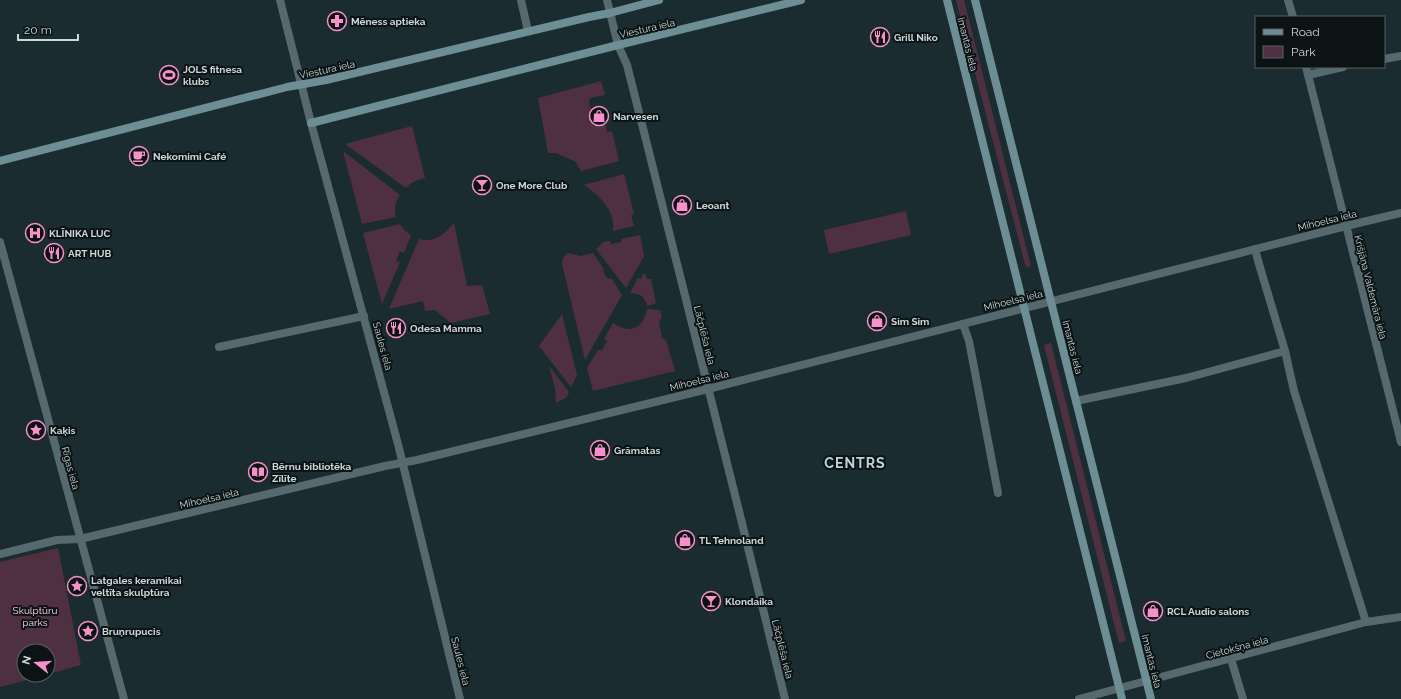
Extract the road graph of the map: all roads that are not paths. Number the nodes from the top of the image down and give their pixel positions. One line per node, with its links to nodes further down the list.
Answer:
1 (280, 0): 17 (street, Saules iela)
2 (521, 0): 11 (street)
3 (607, 0): 9 (street, Lāčplēša iela)
4 (659, 0): 9 (street, Viestura iela)
5 (801, 0): 12 (street, Viestura iela)
6 (947, 0): 25 (street, Imantas iela)
7 (975, 0): 24 (street, Imantas iela)
8 (1288, 0): 10 (street)
9 (610, 13): 11 (street, Viestura iela); 12 (street, Lāčplēša iela)
10 (1293, 16)
11 (528, 31): 17 (street, Viestura iela)
12 (618, 45): 18 (street, Viestura iela); 30 (street, Lāčplēša iela)
13 (1401, 56): 14 (street)
14 (1385, 59)
15 (1335, 68): 16 (street)
16 (1307, 71): 21 (street, Krišjāņa Valdemāra iela)
17 (301, 85): 18 (street, Saules iela); 19 (street, Viestura iela)
18 (312, 123): 26 (street, Saules iela)
19 (0, 161)
20 (1401, 213): 21 (street, Mihoelsa iela)
21 (1346, 226): 23 (street, Mihoelsa iela); 32 (street, Krišjāņa Valdemāra iela)
22 (0, 242): 35 (street, Rīgas iela)
23 (1256, 249): 24 (street, Mihoelsa iela); 29 (street)
24 (1051, 301): 25 (street, Mihoelsa iela); 31 (street, Imantas iela)
25 (1024, 308): 27 (street, Mihoelsa iela); 41 (street, Imantas iela)
26 (364, 316): 28 (street); 33 (street, Saules iela)
27 (963, 324): 30 (street, Mihoelsa iela); 34 (street)
28 (219, 348)
29 (1285, 351): 31 (street); 38 (street)
30 (708, 389): 33 (street, Mihoelsa iela); 44 (street, Lāčplēša iela)
31 (1076, 401): 40 (street, Imantas iela)
32 (1401, 442)
33 (402, 463): 35 (street, Mihoelsa iela); 43 (street, Saules iela)
34 (998, 493)
35 (80, 539): 36 (street, Mihoelsa iela); 42 (street, Rīgas iela)
36 (0, 554)
37 (1401, 617): 38 (street, Cietokšņa iela)
38 (1366, 622): 39 (street, Cietokšņa iela)
39 (1231, 659): 40 (street, Cietokšņa iela); 48 (street)
40 (1147, 681): 41 (street, Cietokšņa iela); 47 (street, Imantas iela)
41 (1120, 689): 45 (street, Cietokšņa iela); 46 (street, Imantas iela)
42 (124, 699)
43 (460, 699)
44 (785, 699)
45 (1079, 699)
46 (1122, 699)
47 (1151, 699)
48 (1243, 699)

